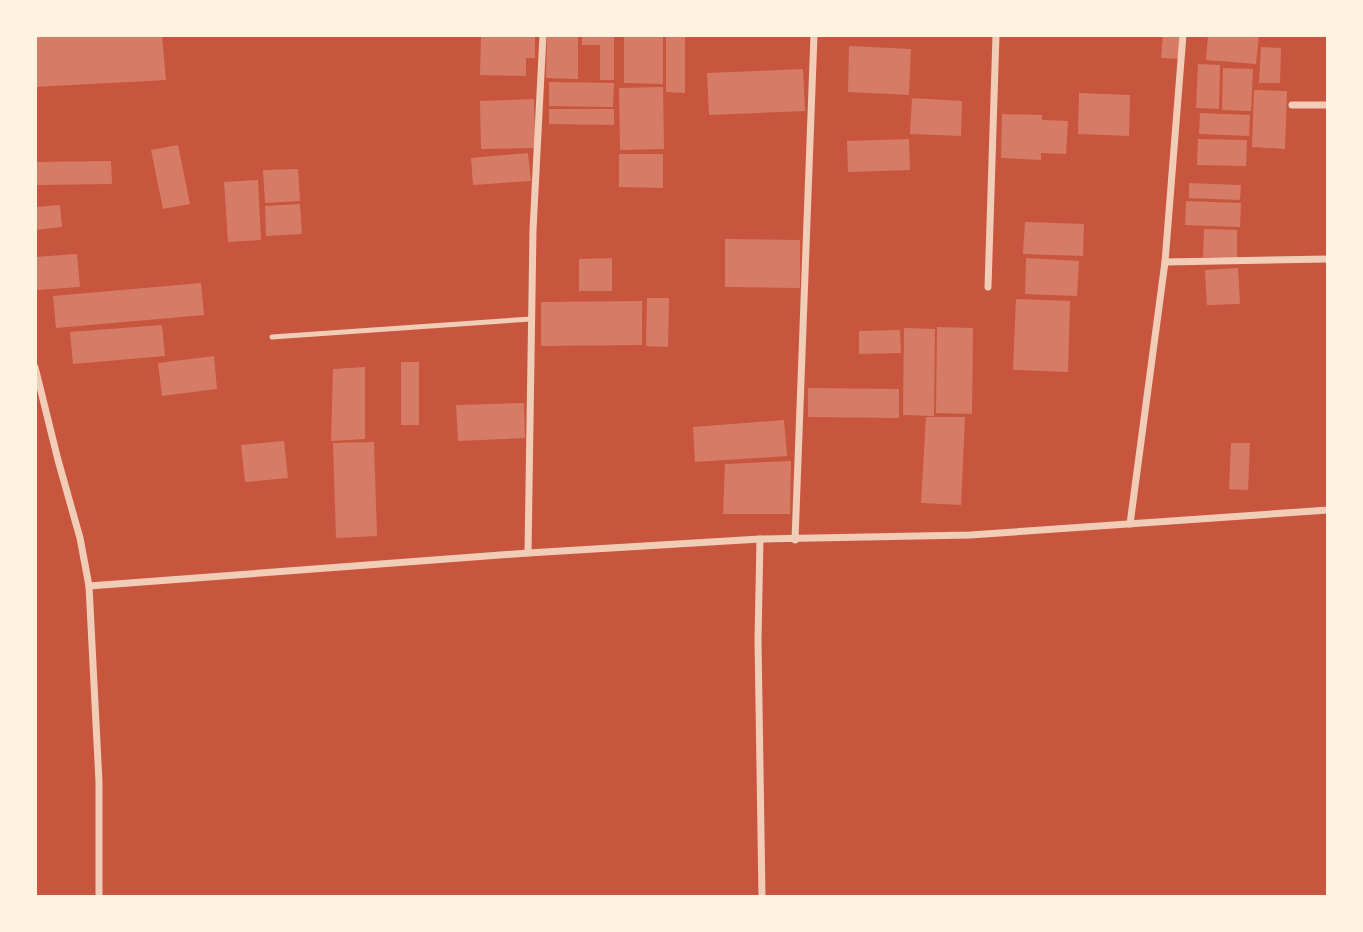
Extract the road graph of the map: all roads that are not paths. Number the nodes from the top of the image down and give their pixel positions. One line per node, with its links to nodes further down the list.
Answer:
1 (543, 35): 10 (street)
2 (814, 35): 16 (street)
3 (996, 35): 9 (street)
4 (1183, 35): 8 (street)
5 (1292, 104): 6 (street)
6 (1328, 104)
7 (1328, 259): 8 (street)
8 (1165, 262): 14 (street)
9 (988, 287)
10 (531, 320): 11 (lane); 17 (street)
11 (272, 337)
12 (35, 367): 18 (street)
13 (1328, 510): 14 (street)
14 (1130, 524): 16 (street)
15 (760, 539): 16 (street); 17 (street); 20 (street)
16 (794, 540)
17 (528, 553): 18 (street)
18 (89, 586): 19 (street)
19 (99, 897)
20 (762, 897)

